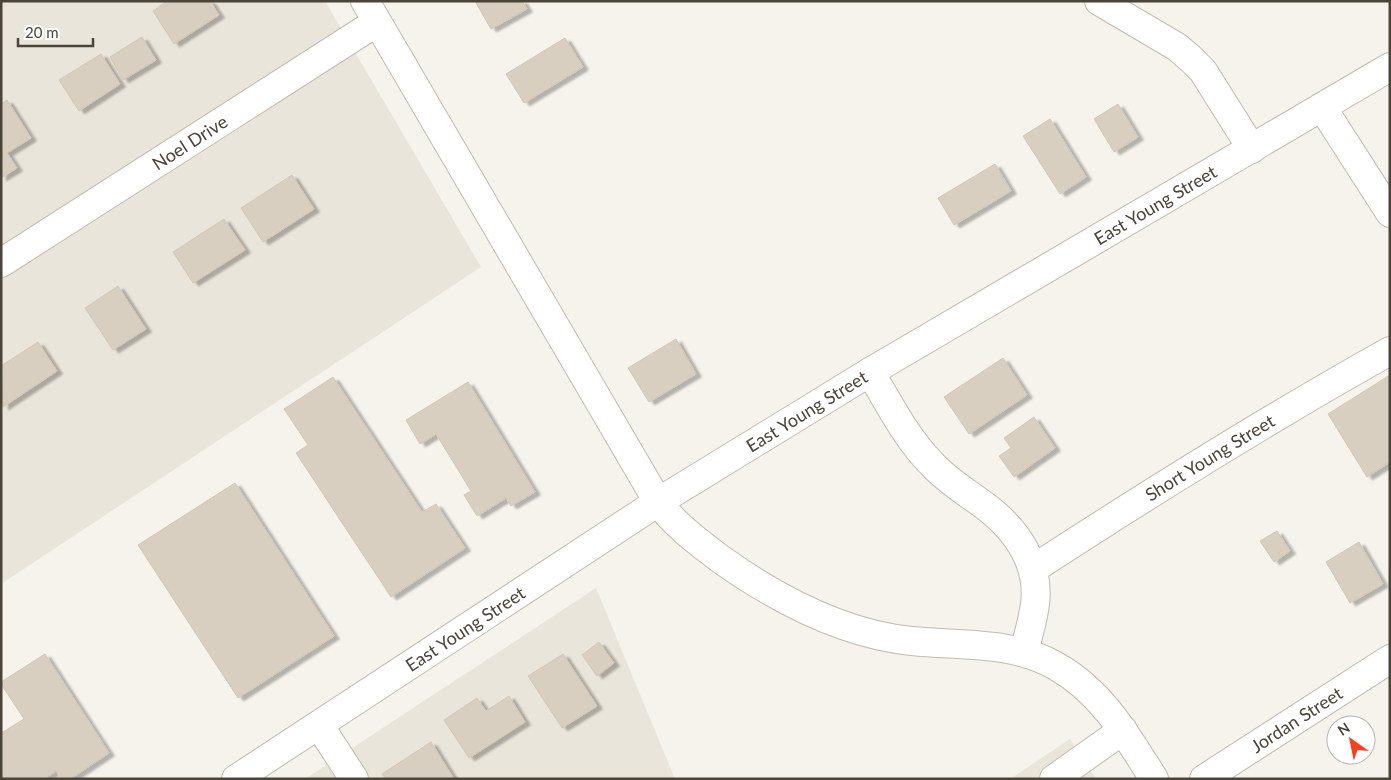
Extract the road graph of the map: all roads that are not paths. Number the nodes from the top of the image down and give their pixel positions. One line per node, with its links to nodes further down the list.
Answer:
1 (1099, 1): 5 (street)
2 (371, 12): 7 (street, Noel Drive); 10 (street)
3 (1390, 66): 4 (street, East Young Street)
4 (1322, 107): 5 (street, East Young Street); 6 (street)
5 (1252, 149): 9 (street, East Young Street)
6 (1390, 212)
7 (1, 263)
8 (1390, 351): 11 (street, Short Young Street)
9 (870, 372): 10 (street, East Young Street); 11 (street)
10 (658, 502): 12 (street); 14 (street, East Young Street)
11 (1033, 569): 12 (street)
12 (1024, 652): 15 (street)
13 (1390, 659): 20 (street, Jordan Street)
14 (319, 725): 16 (street, East Young Street); 17 (street)
15 (1123, 730): 18 (street); 19 (street)
16 (236, 779)
17 (354, 779)
18 (1054, 779)
19 (1154, 779)
20 (1204, 779)

